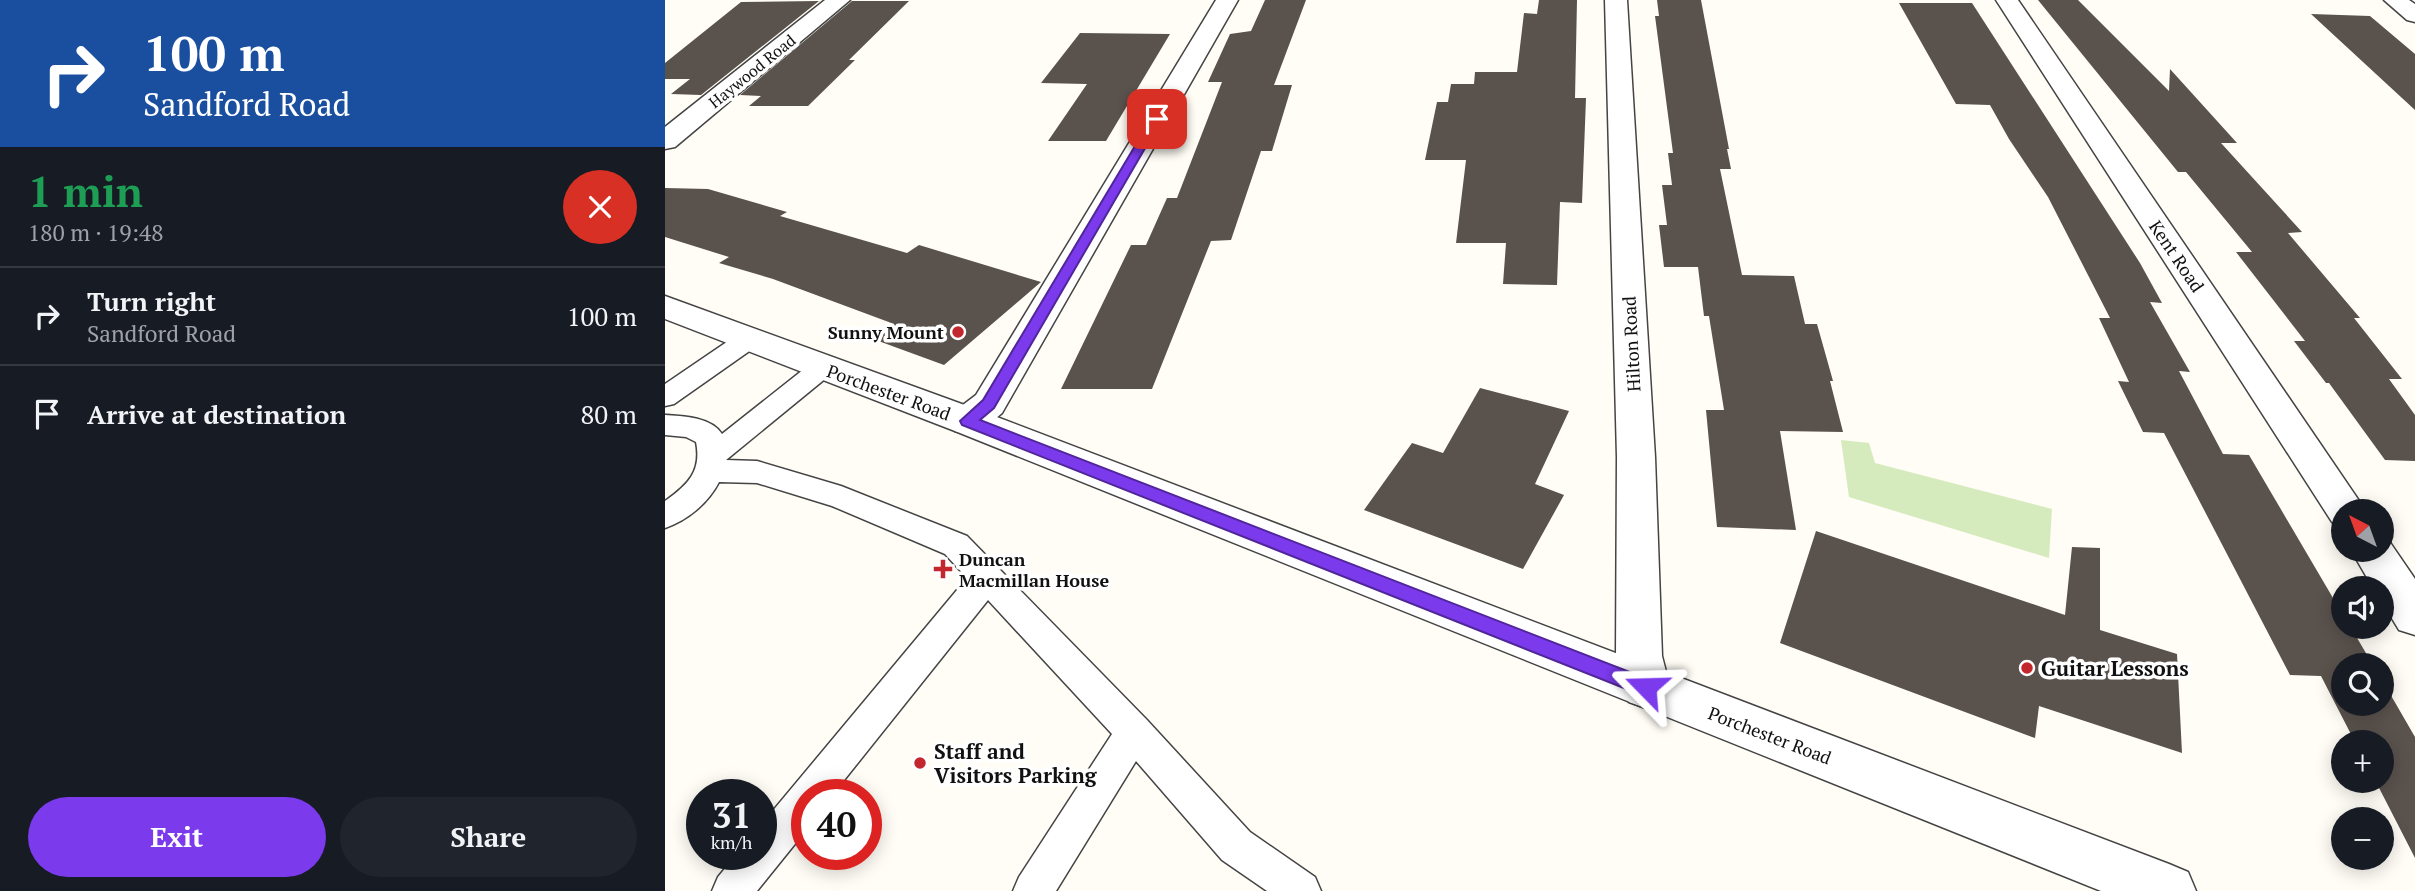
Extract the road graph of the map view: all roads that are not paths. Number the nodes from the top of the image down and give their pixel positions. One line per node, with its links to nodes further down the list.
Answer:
1 (839, 0): 7 (street, Haywood Road)
2 (1227, 0): 12 (street)
3 (1616, 0): 20 (street, Hilton Road)
4 (2007, 0): 15 (street, Kent Road)
5 (2395, 0): 6 (street)
6 (2415, 15)
7 (665, 141)
8 (665, 307): 9 (street, Porchester Road)
9 (749, 339): 10 (street, Porchester Road); 11 (lane)
10 (822, 368): 12 (street, Porchester Road); 14 (lane)
11 (665, 397)
12 (968, 421): 20 (street, Porchester Road)
13 (665, 425): 14 (lane)
14 (714, 462): 16 (lane); 18 (lane)
15 (2338, 499)
16 (665, 516)
17 (2380, 562): 19 (street)
18 (987, 577): 21 (lane); 22 (lane)
19 (2415, 615)
20 (1646, 687): 27 (street, Porchester Road)
21 (1133, 732): 25 (lane); 26 (lane)
22 (822, 779)
23 (791, 819): 24 (lane)
24 (732, 891)
25 (1033, 891)
26 (1301, 891)
27 (2169, 891)

